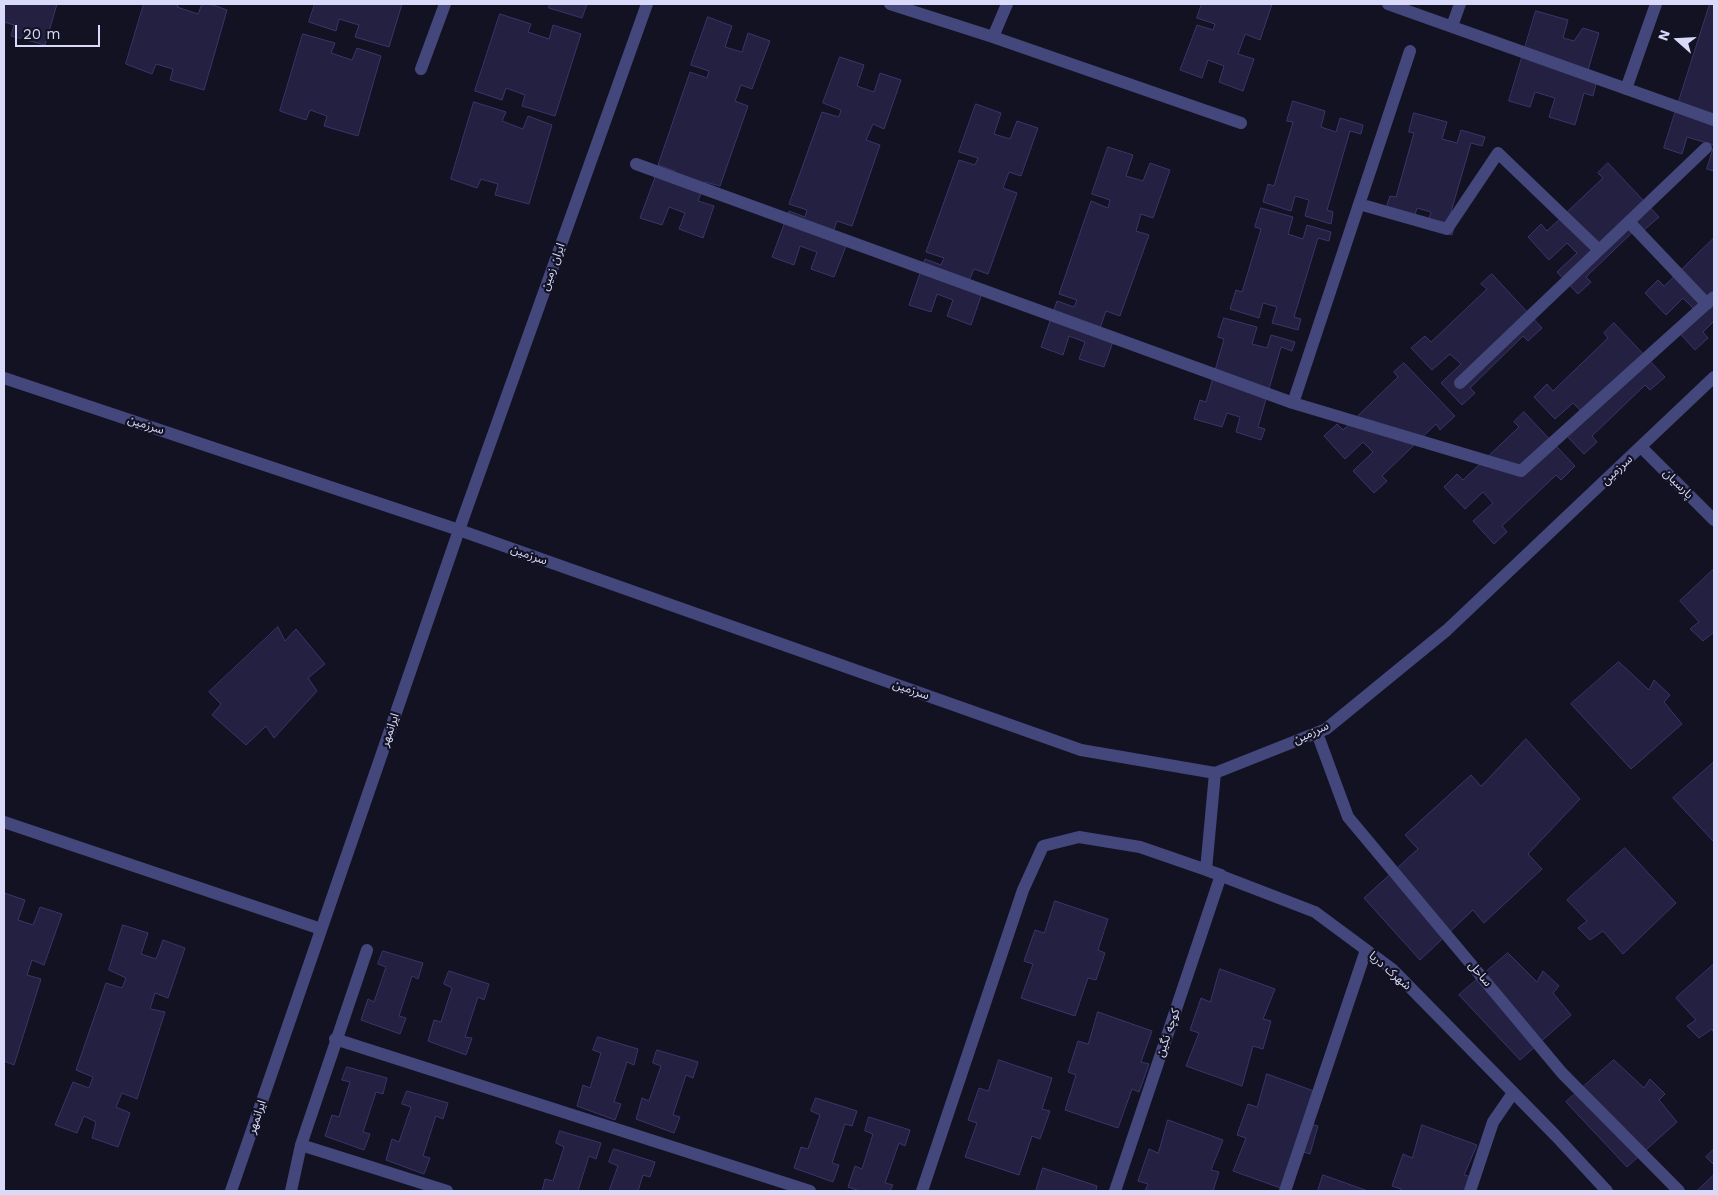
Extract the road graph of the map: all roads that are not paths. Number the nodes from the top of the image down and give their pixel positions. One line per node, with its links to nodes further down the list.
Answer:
1 (445, 4): 11 (street)
2 (646, 4): 27 (street, ایران زمین)
3 (890, 4): 9 (street)
4 (1007, 4): 9 (street)
5 (1388, 4): 8 (street)
6 (1460, 4): 8 (street)
7 (1656, 4): 12 (street)
8 (1452, 26): 12 (street)
9 (993, 37): 14 (street)
10 (1410, 51): 17 (street)
11 (421, 69)
12 (1626, 89): 13 (street)
13 (1714, 120)
14 (1241, 123)
15 (1706, 148): 18 (street)
16 (636, 164): 24 (street)
17 (1359, 204): 19 (street); 24 (street)
18 (1629, 222): 19 (street); 20 (street)
19 (1599, 250): 23 (street)
20 (1711, 301): 24 (street)
21 (1714, 377): 25 (street, سرزمین)
22 (4, 378): 27 (street, سرزمین)
23 (1460, 383)
24 (1293, 403)
25 (1641, 447): 26 (street, پارسیان); 28 (street, سرزمین)
26 (1714, 520)
27 (459, 530): 29 (street, سرزمین); 32 (street, ایرانمهر)
28 (1316, 733): 29 (street, سرزمین); 47 (street, ساحل)
29 (1215, 773): 31 (street, شهرک دریا)
30 (4, 822): 32 (street)
31 (1221, 875): 34 (street, شهرک دریا); 42 (street); 43 (street, کوچه نگین)
32 (321, 930): 38 (street, ایرانمهر)
33 (367, 950): 35 (street)
34 (1366, 950): 36 (street, شهرک دریا); 44 (street)
35 (335, 1040): 37 (street); 41 (street)
36 (1513, 1093): 45 (street); 46 (street, شهرک دریا)
37 (301, 1145): 39 (street); 40 (street)
38 (231, 1191)
39 (291, 1191)
40 (447, 1191)
41 (810, 1191)
42 (922, 1191)
43 (1115, 1191)
44 (1285, 1191)
45 (1470, 1191)
46 (1607, 1191)
47 (1679, 1191)

